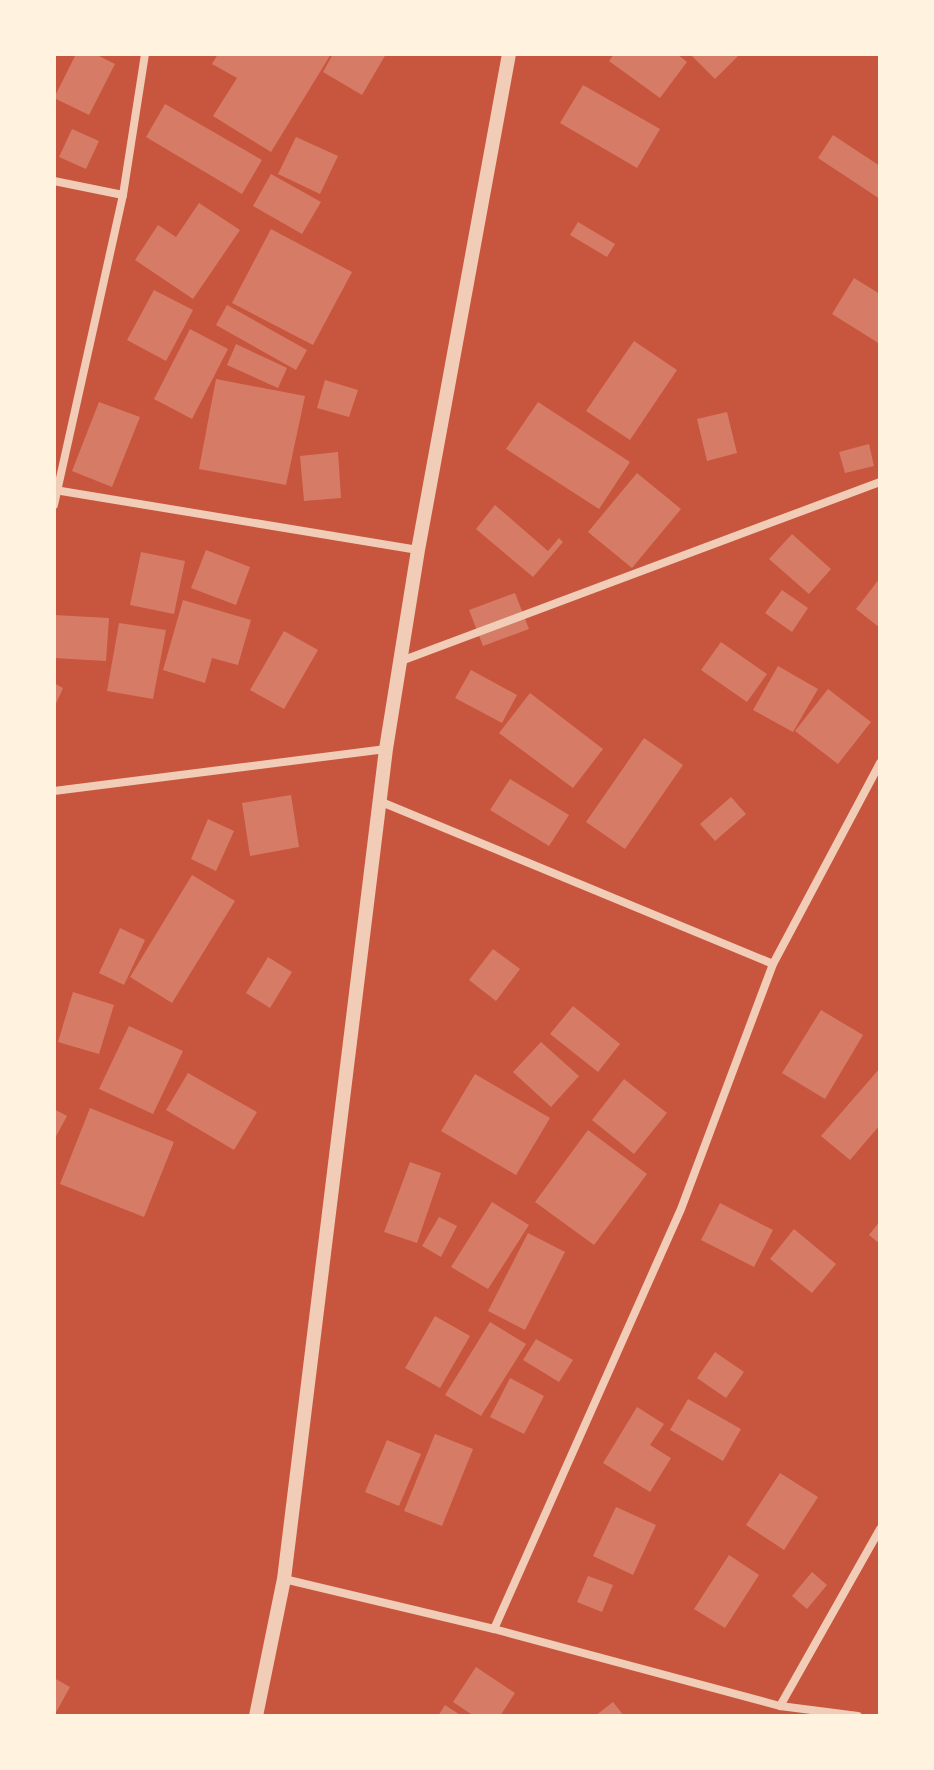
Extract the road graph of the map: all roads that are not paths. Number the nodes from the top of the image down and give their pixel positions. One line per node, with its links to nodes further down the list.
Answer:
1 (145, 54): 4 (street)
2 (509, 54): 8 (street)
3 (54, 181): 4 (street)
4 (123, 195): 6 (street)
5 (880, 482): 9 (street)
6 (56, 490): 7 (street); 8 (street)
7 (54, 505)
8 (418, 550): 9 (street)
9 (401, 661): 10 (street)
10 (386, 749): 12 (street); 13 (street)
11 (880, 763): 14 (street)
12 (54, 791)
13 (379, 801): 14 (street); 16 (street)
14 (773, 964): 17 (street)
15 (880, 1529): 18 (street)
16 (284, 1579): 17 (street); 19 (street)
17 (494, 1629): 18 (street)
18 (780, 1706): 20 (street)
19 (256, 1716)
20 (858, 1716)

